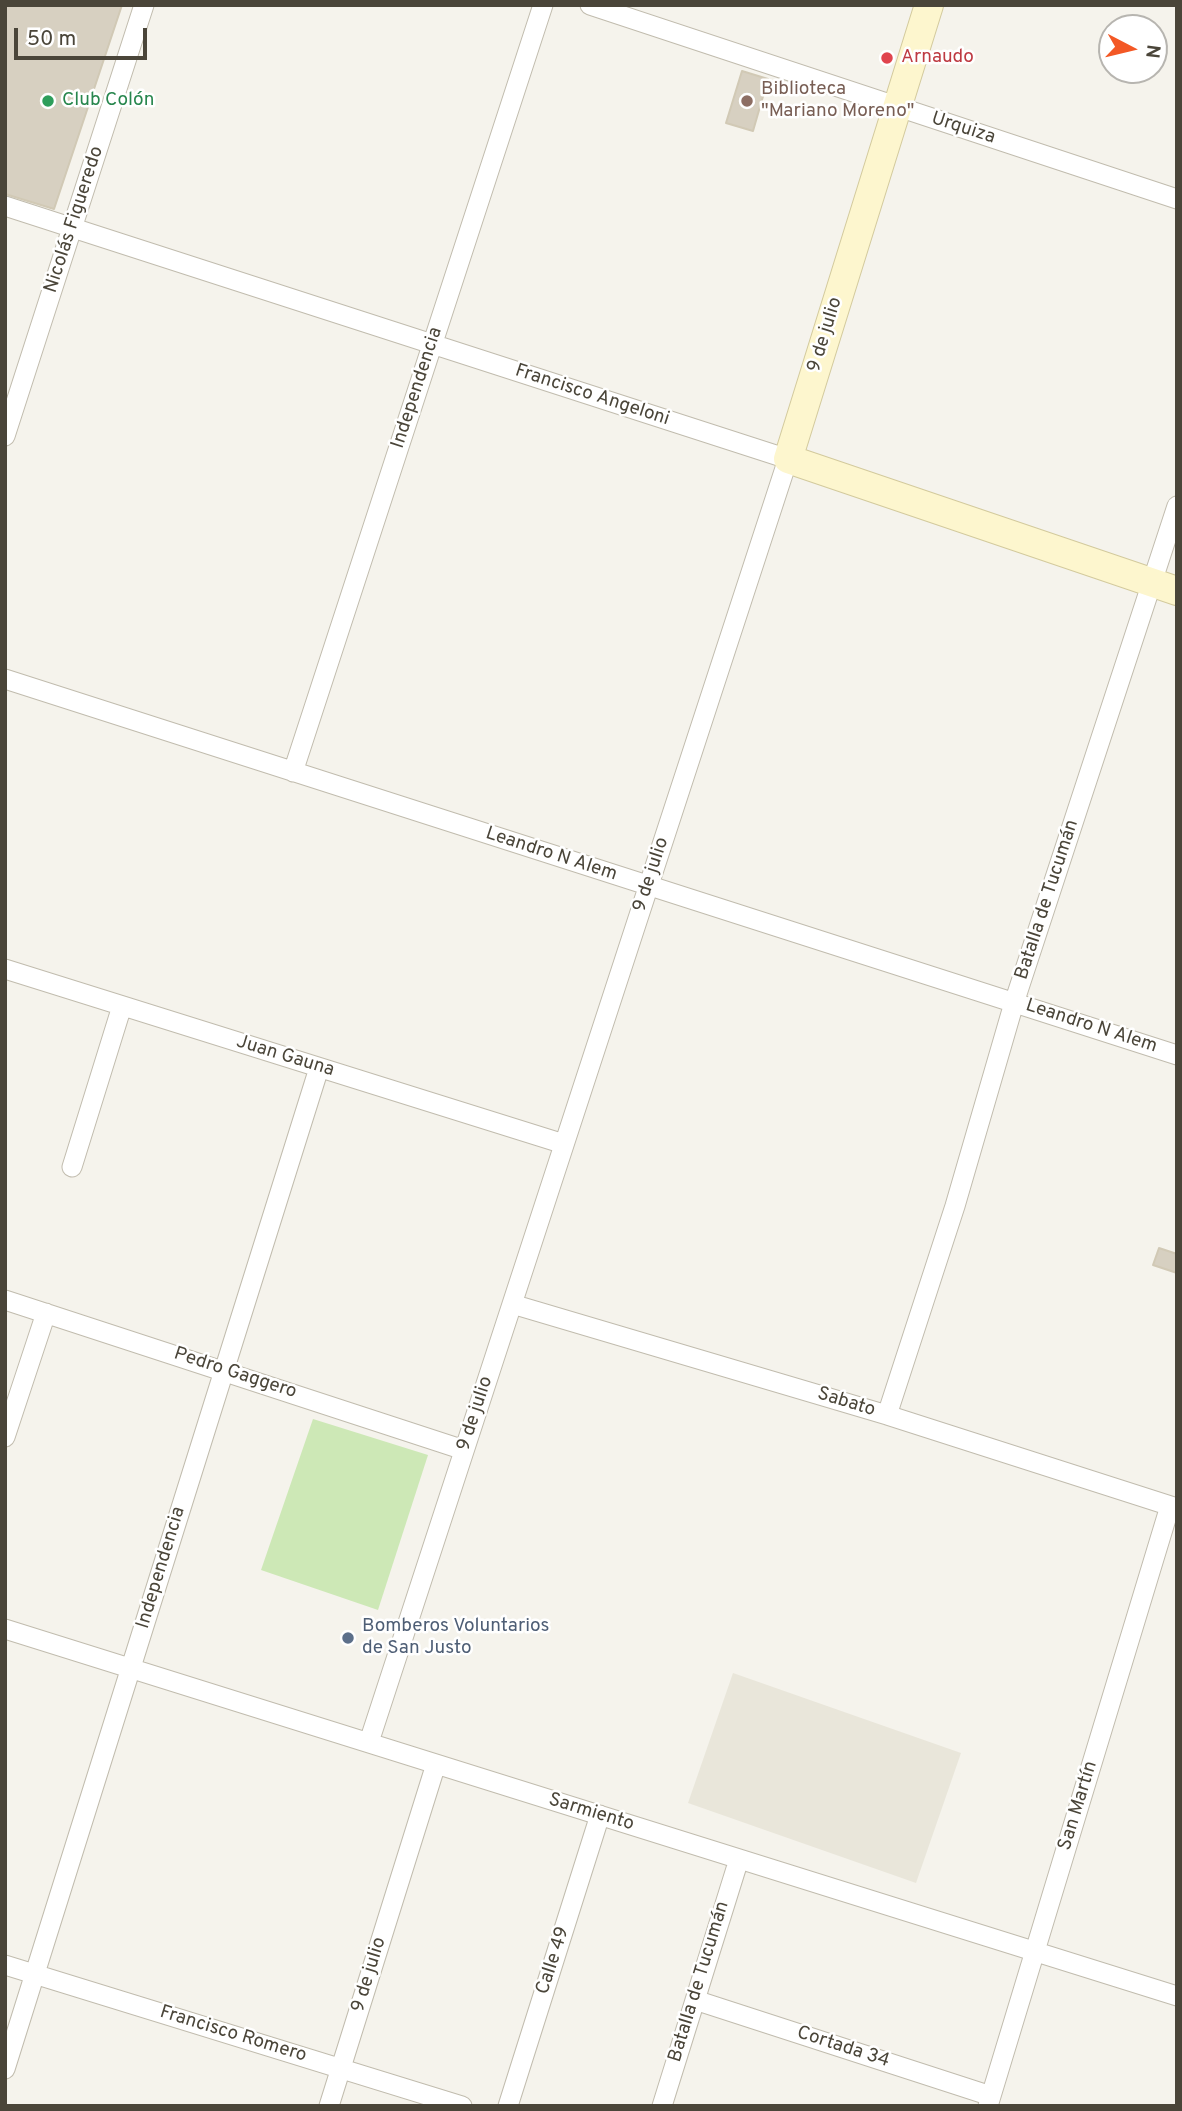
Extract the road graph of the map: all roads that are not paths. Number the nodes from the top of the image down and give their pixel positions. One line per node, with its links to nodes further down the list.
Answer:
1 (144, 5): 8 (street, Nicolás Figueredo)
2 (543, 5): 9 (street, Independencia)
3 (590, 5): 5 (street, Urquiza)
4 (929, 5): 5 (main road, 9 de julio)
5 (895, 106): 6 (street, Urquiza); 11 (main road, 9 de julio)
6 (1177, 199)
7 (5, 205): 8 (street, Francisco Angeloni)
8 (72, 228): 9 (street, Francisco Angeloni); 10 (street, Nicolás Figueredo)
9 (432, 345): 11 (street, Francisco Angeloni); 15 (street, Independencia)
10 (5, 436)
11 (788, 459): 13 (main road, Francisco Angeloni); 16 (street, 9 de julio)
12 (1177, 506): 13 (street, Batalla de Tucumán)
13 (1164, 587): 18 (street, Batalla de Tucumán)
14 (5, 679): 15 (street, Leandro N Alem)
15 (293, 772): 16 (street, Leandro N Alem)
16 (648, 887): 18 (street, Leandro N Alem); 22 (street, 9 de julio)
17 (5, 969): 19 (street, Juan Gauna)
18 (1014, 1003): 20 (street, Leandro N Alem); 28 (street, Batalla de Tucumán)
19 (122, 1006): 21 (street, Juan Gauna); 23 (street)
20 (1177, 1055)
21 (319, 1068): 22 (street, Juan Gauna); 27 (street, Independencia)
22 (564, 1144): 25 (street, 9 de julio)
23 (72, 1167)
24 (5, 1300): 26 (street, Pedro Gaggero)
25 (512, 1304): 28 (street, Sabato); 30 (street, 9 de julio)
26 (46, 1313): 27 (street, Pedro Gaggero); 29 (street)
27 (224, 1370): 30 (street, Pedro Gaggero); 33 (street, Independencia)
28 (887, 1415): 31 (street, Sabato)
29 (5, 1437)
30 (464, 1450): 34 (street, 9 de julio)
31 (1173, 1507): 38 (street, San Martín)
32 (5, 1629): 33 (street, Sarmiento)
33 (131, 1668): 34 (street, Sarmiento); 40 (street, Independencia)
34 (369, 1742): 35 (street, Sarmiento)
35 (436, 1764): 36 (street, Sarmiento); 43 (street, 9 de julio)
36 (600, 1815): 37 (street, Sarmiento); 48 (street, Calle 49)
37 (738, 1859): 38 (street, Sarmiento); 42 (street, Batalla de Tucumán)
38 (1035, 1952): 41 (street, Sarmiento); 45 (street, San Martín)
39 (5, 1965): 40 (street, Francisco Romero)
40 (35, 1974): 43 (street, Francisco Romero); 44 (street, Independencia)
41 (1177, 1996)
42 (695, 2000): 45 (street, Cortada 34); 49 (street, Batalla de Tucumán)
43 (340, 2068): 46 (street, 9 de julio); 47 (street, Francisco Romero)
44 (5, 2069)
45 (989, 2101)
46 (329, 2106)
47 (461, 2106)
48 (508, 2106)
49 (662, 2106)

